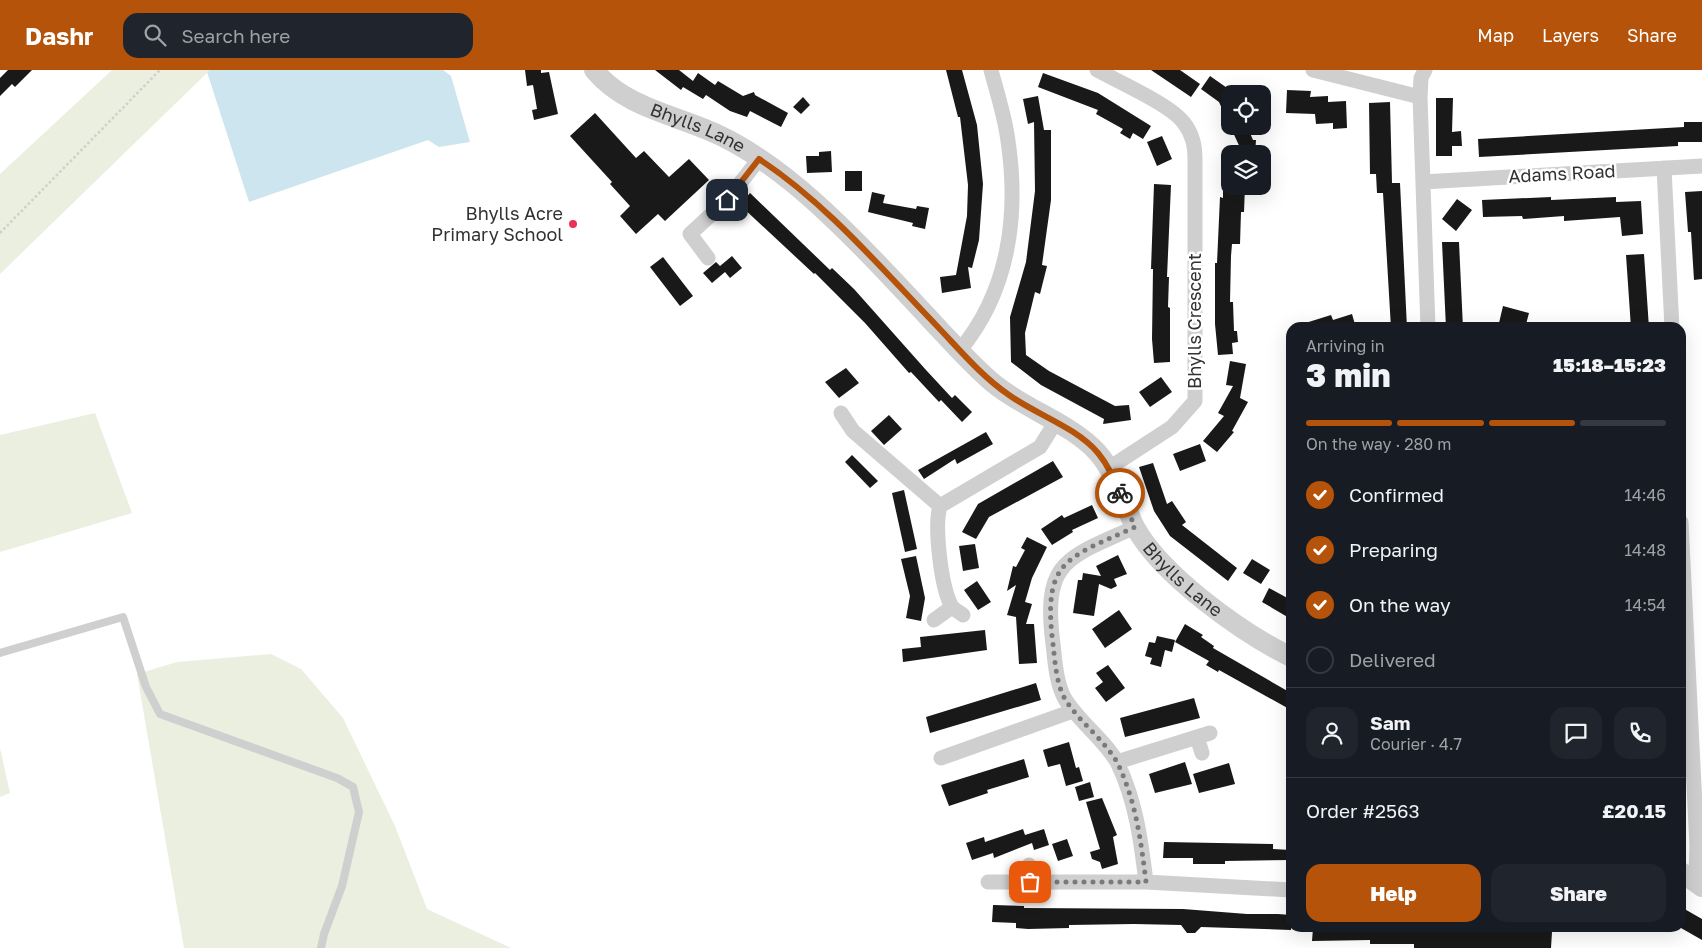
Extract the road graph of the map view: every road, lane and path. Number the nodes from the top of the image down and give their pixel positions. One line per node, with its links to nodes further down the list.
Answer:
1 (160, 70): 12 (path)
2 (594, 70): 8 (street, Bhylls Lane)
3 (991, 70): 16 (street)
4 (1097, 70): 19 (street, Bhylls Crescent)
5 (1313, 70): 7 (street)
6 (1425, 70): 7 (street)
7 (1420, 97): 11 (street)
8 (759, 159): 13 (street); 16 (street, Bhylls Lane)
9 (1702, 166): 10 (street, Adams Road)
10 (1664, 168): 11 (street, Adams Road); 15 (street)
11 (1423, 182): 14 (street)
12 (0, 233)
13 (708, 258)
14 (1428, 322)
15 (1672, 322)
16 (960, 350): 18 (street, Bhylls Lane)
17 (860, 414): 20 (street)
18 (1055, 423): 19 (street, Bhylls Lane); 20 (street)
19 (1108, 468): 21 (street, Bhylls Lane)
20 (940, 506): 22 (street)
21 (1135, 527): 25 (street, Bhylls Lane); 26 (street)
22 (934, 620)
23 (1686, 624): 31 (street)
24 (0, 653): 36 (lane)
25 (1286, 654)
26 (1073, 711): 28 (street); 29 (street)
27 (1202, 753): 29 (street)
28 (942, 758)
29 (1117, 762): 34 (street)
30 (1029, 865): 33 (street)
31 (1692, 880)
32 (988, 882): 33 (street)
33 (1030, 882): 34 (street)
34 (1146, 882): 35 (street)
35 (1286, 890)
36 (321, 948)

